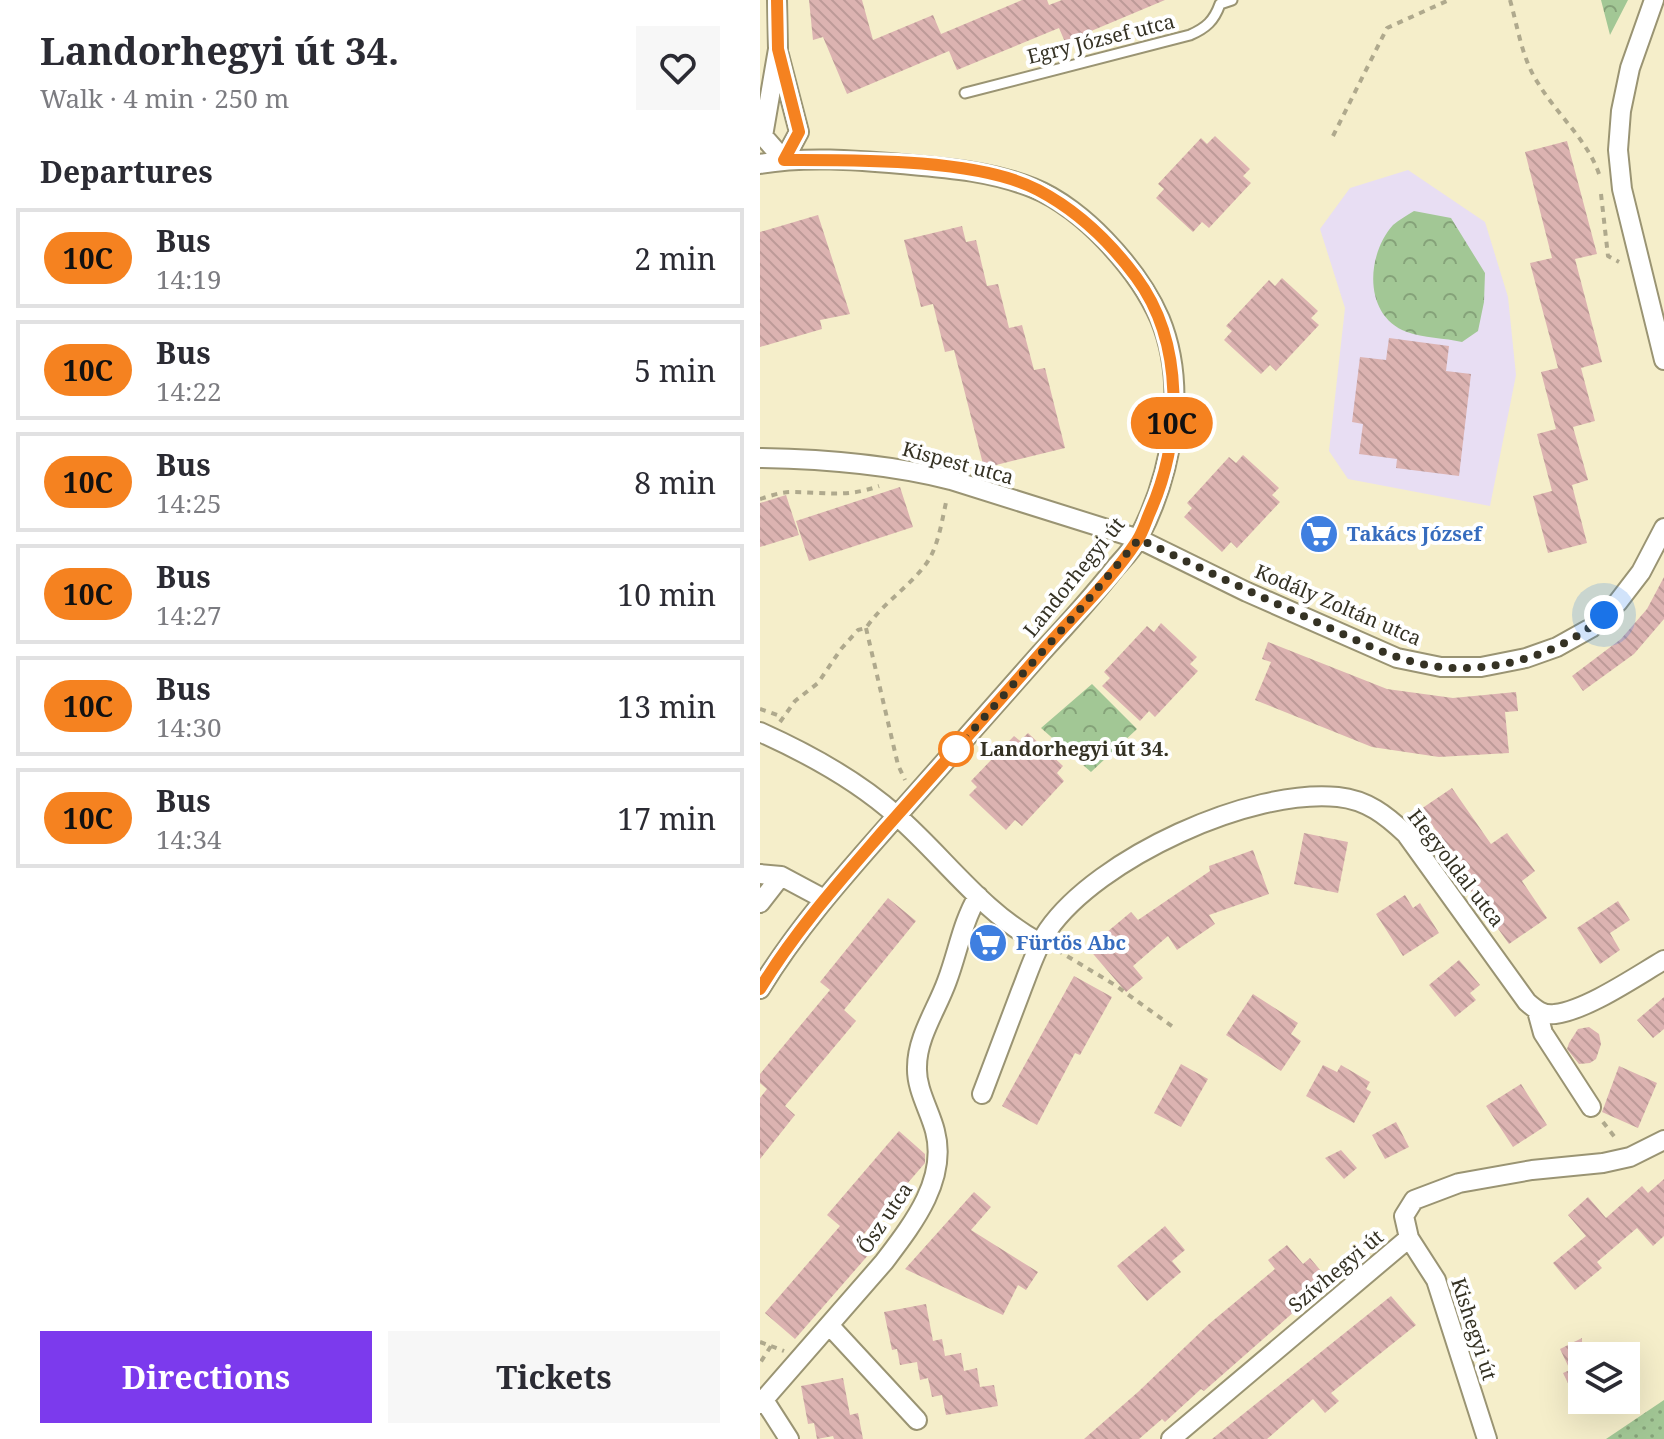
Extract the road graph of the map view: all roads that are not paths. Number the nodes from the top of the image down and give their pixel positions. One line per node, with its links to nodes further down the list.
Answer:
1 (766, 0): 2 (lane)
2 (777, 0): 6 (street)
3 (1232, 0): 5 (lane, Egry József utca)
4 (1654, 0): 10 (street)
5 (1219, 2): 7 (lane, Egry József utca)
6 (778, 49): 8 (street); 8 (street)
7 (965, 93)
8 (784, 160): 9 (street, Landorhegyi út); 13 (street, Landorhegyi út)
9 (760, 164)
10 (1664, 360)
11 (760, 458): 13 (street, Kispest utca)
12 (1664, 528): 13 (street, Kodály Zoltán utca)
13 (1139, 539): 15 (street, Landorhegyi út)
14 (765, 734): 15 (street)
15 (897, 816): 18 (street); 19 (street, Landorhegyi út)
16 (760, 874): 17 (street)
17 (781, 876): 19 (street); 20 (street)
18 (978, 896): 21 (street); 29 (street, Ősz utca)
19 (824, 899): 23 (street, Landorhegyi út)
20 (760, 903)
21 (1040, 943): 24 (street, Hegyoldal utca); 25 (street, Hegyoldal utca)
22 (1664, 960): 24 (street)
23 (760, 989)
24 (1537, 1011): 26 (street, Hegyoldal utca)
25 (982, 1094)
26 (1591, 1107)
27 (1664, 1140): 28 (street, Szívhegyi út)
28 (1409, 1238): 33 (street, Szívhegyi út); 34 (street, Kishegyi út)
29 (829, 1325): 30 (street, Ősz utca); 31 (street)
30 (762, 1402): 32 (street, Ősz utca)
31 (917, 1420)
32 (789, 1439)
33 (1171, 1439)
34 (1487, 1439)

